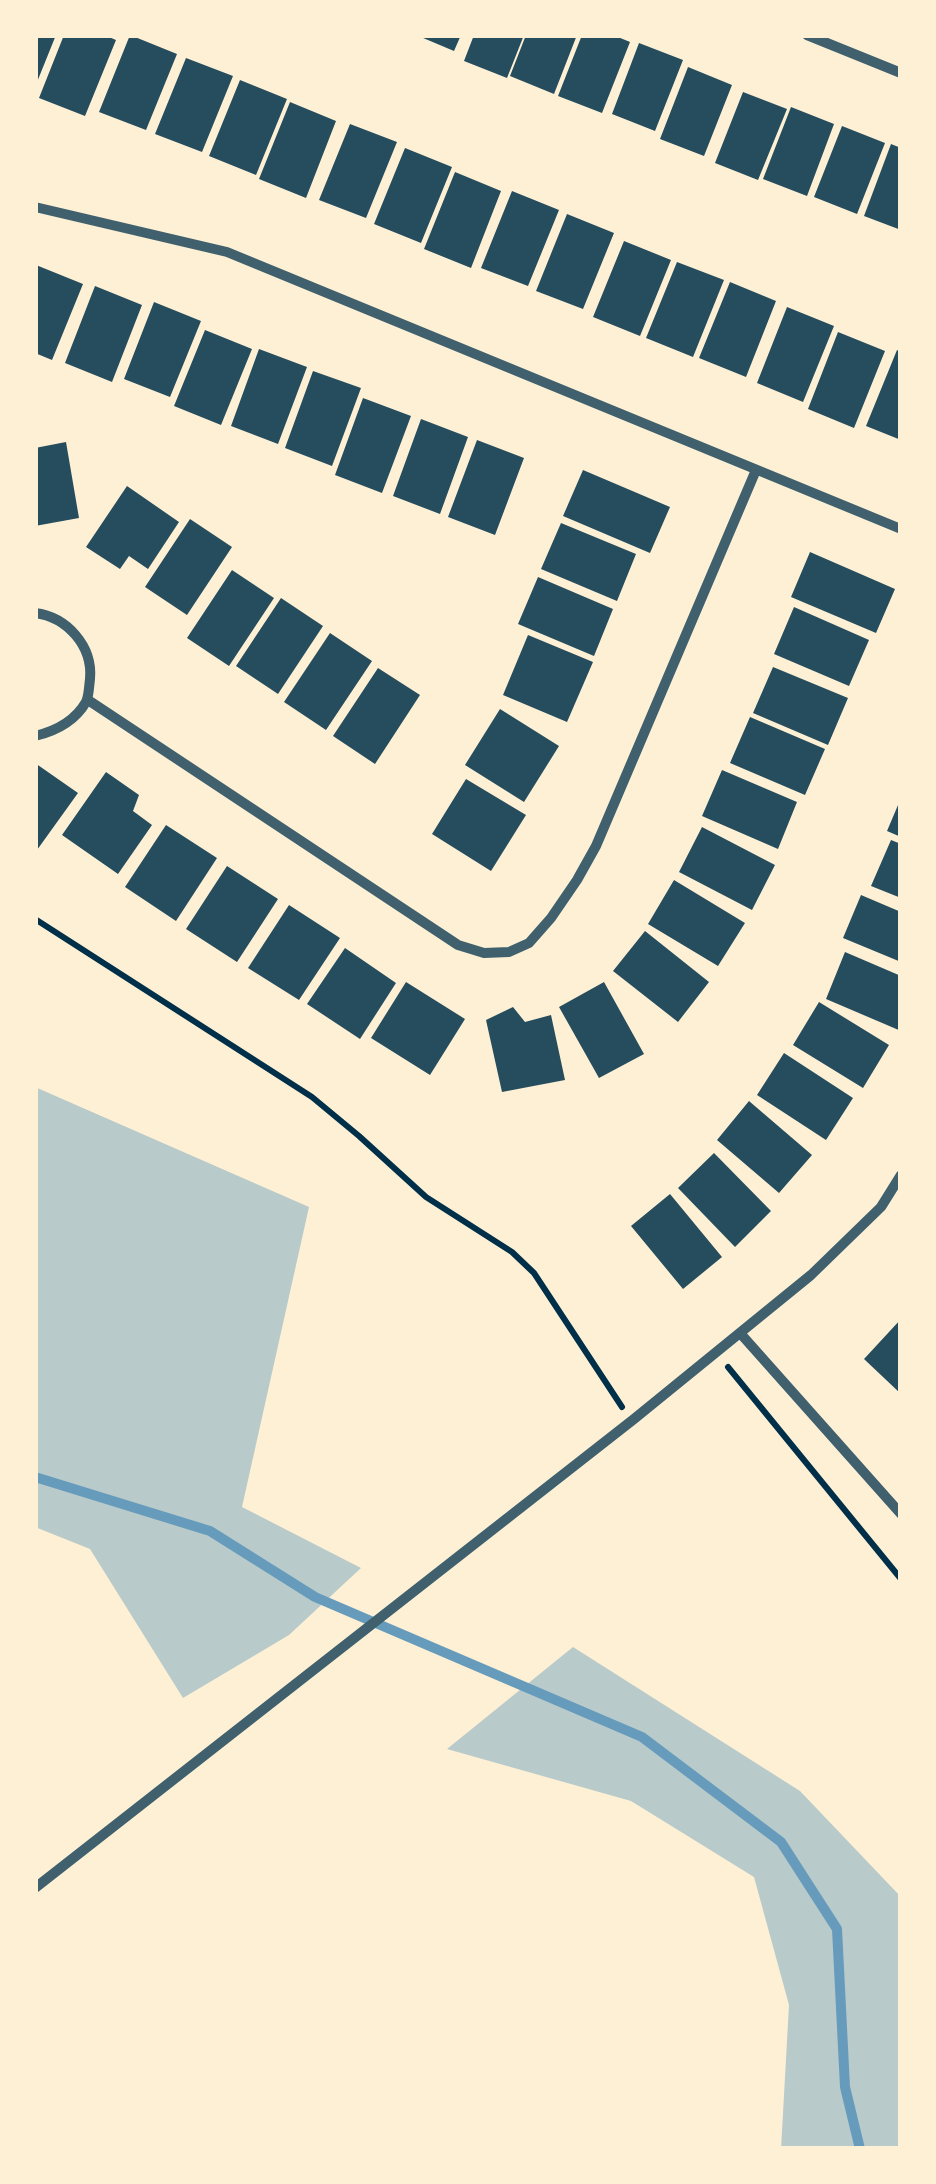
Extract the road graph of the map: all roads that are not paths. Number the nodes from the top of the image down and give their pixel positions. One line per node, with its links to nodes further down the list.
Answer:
1 (807, 35): 2 (street)
2 (901, 73)
3 (35, 207): 4 (street)
4 (756, 470): 5 (street); 7 (street)
5 (901, 529)
6 (35, 613): 7 (street)
7 (88, 700): 8 (street)
8 (35, 736)
9 (901, 1175): 10 (street)
10 (740, 1332): 11 (street); 12 (street)
11 (901, 1514)
12 (35, 1888)

